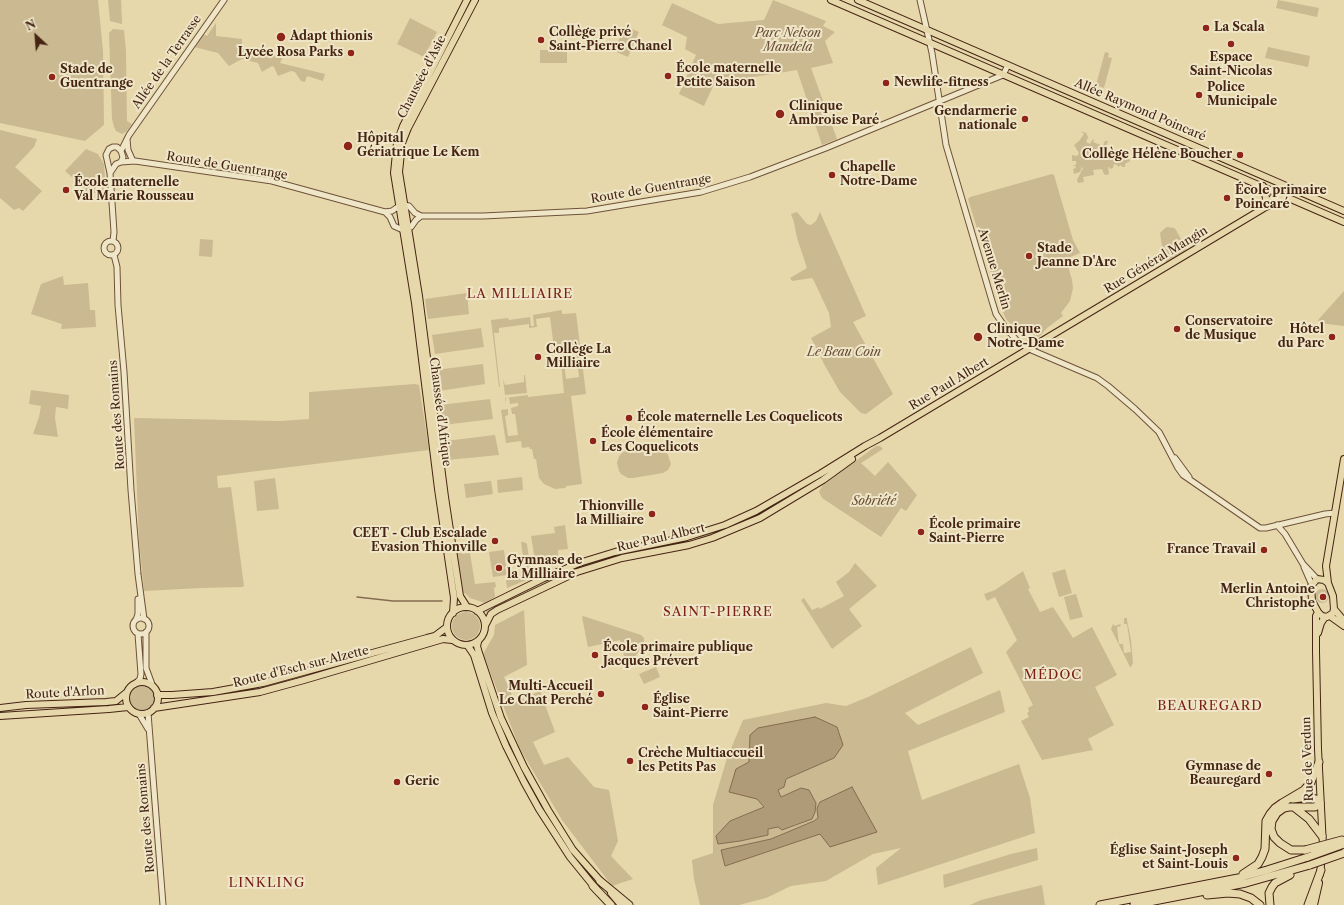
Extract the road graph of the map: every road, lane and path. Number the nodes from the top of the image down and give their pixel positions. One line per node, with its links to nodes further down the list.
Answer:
1 (224, 0): 12 (street, Allée de la Terrasse)
2 (467, 0): 22 (main road, Chaussée d'Asie)
3 (474, 0): 22 (main road, Chaussée d'Asie)
4 (830, 0): 8 (main road, Allée Raymond Poincaré)
5 (858, 0): 7 (main road, Allée Raymond Poincaré)
6 (920, 0): 7 (street, Avenue Merlin)
7 (926, 30): 8 (street, Avenue Merlin); 9 (main road, Allée Raymond Poincaré)
8 (930, 43): 10 (main road, Allée Raymond Poincaré); 11 (street, Avenue Merlin)
9 (1008, 65): 10 (street); 19 (main road, Allée Raymond Poincaré)
10 (1003, 75): 11 (street, Route de Guentrange); 18 (main road, Allée Raymond Poincaré)
11 (940, 101): 29 (street, Route de Guentrange); 36 (street, Avenue Merlin)
12 (127, 138): 13 (street, Allée de la Terrasse); 14 (street)
13 (120, 150): 14 (street, Route de Guentrange); 15 (street); 16 (street)
14 (133, 160): 16 (street, Route de Guentrange); 26 (street, Route de Guentrange)
15 (108, 161): 16 (street); 17 (street)
16 (118, 163): 17 (street)
17 (110, 173): 34 (street)
18 (1263, 186): 20 (main road, Allée Raymond Poincaré); 23 (main road)
19 (1291, 188): 20 (main road); 21 (main road); 25 (main road, Allée Raymond Poincaré)
20 (1280, 194): 21 (main road, Allée Raymond Poincaré); 23 (main road)
21 (1287, 197): 23 (main road, Rue Général Mangin); 32 (main road, Allée Raymond Poincaré)
22 (402, 205): 24 (street); 27 (street); 28 (main road, Chaussée d'Asie)
23 (1264, 206): 36 (main road, Rue Général Mangin)
24 (392, 211): 26 (street); 30 (street)
25 (1344, 211)
26 (385, 212): 30 (street)
27 (415, 213): 29 (street); 31 (street)
28 (403, 215): 33 (main road, Chaussée d'Afrique)
29 (421, 216): 31 (street)
30 (390, 217): 33 (street)
31 (416, 220): 33 (street)
32 (1344, 222)
33 (406, 230): 49 (main road, Chaussée d'Afrique); 53 (main road, Chaussée d'Afrique)
34 (113, 241): 35 (street); 35 (street)
35 (114, 255): 45 (street, Route des Romains)
36 (1029, 349): 37 (main road, Rue Paul Albert); 38 (street, Avenue Merlin)
37 (880, 438): 51 (main road, Rue Paul Albert); 58 (main road, Rue Paul Albert)
38 (1170, 453): 40 (street, Avenue Merlin); 40 (street, Avenue Merlin)
39 (1344, 459): 41 (main road)
40 (1190, 478): 42 (street)
41 (1335, 513): 42 (street); 44 (main road)
42 (1277, 525): 43 (street)
43 (1304, 564): 46 (street); 48 (street)
44 (1326, 567): 46 (main road); 47 (main road)
45 (138, 574): 55 (street, Route des Romains); 56 (street, Route des Romains)
46 (1318, 579): 47 (main road); 48 (main road)
47 (1328, 583): 50 (main road)
48 (1312, 585): 52 (main road)
49 (467, 607): 51 (main road); 53 (main road)
50 (1334, 609): 54 (main road); 57 (main road)
51 (478, 611): 58 (main road)
52 (1318, 612): 54 (main road); 63 (main road, Rue de Verdun)
53 (453, 613): 60 (main road)
54 (1327, 616): 59 (main road); 63 (main road)
55 (144, 619): 56 (street); 61 (street, Route des Romains)
56 (136, 620): 62 (street, Route des Romains)
57 (1344, 621)
58 (486, 624): 65 (main road)
59 (1344, 626)
60 (447, 627): 64 (main road); 70 (main road)
61 (146, 632): 62 (street); 68 (street, Route des Romains)
62 (138, 634): 67 (street, Route des Romains)
63 (1317, 638): 78 (main road, Rue de Verdun)
64 (452, 640): 66 (main road); 73 (main road, Route d'Esch sur Alzette)
65 (478, 642): 66 (main road); 90 (main road)
66 (468, 646): 91 (main road)
67 (135, 684): 68 (main road); 69 (main road)
68 (153, 687): 70 (main road)
69 (127, 692): 71 (main road); 72 (main road, Route d'Arlon)
70 (157, 695): 73 (main road)
71 (128, 706): 75 (main road); 76 (main road, Route d'Arlon)
72 (0, 708)
73 (154, 708): 74 (main road)
74 (148, 713): 75 (main road); 77 (street, Route des Romains)
75 (139, 714): 77 (street, Route des Romains)
76 (0, 716)
77 (148, 730): 93 (street, Route des Romains)
78 (1319, 762): 79 (highway); 80 (main road, Rue de Verdun)
79 (1291, 799): 80 (highway); 89 (highway)
80 (1320, 803): 81 (highway); 82 (main road, Rue de Verdun)
81 (1294, 807): 82 (highway); 86 (highway)
82 (1322, 836): 88 (main road, Rue de Verdun)
83 (1344, 841): 86 (highway, bridge)
84 (1344, 844): 86 (highway, bridge)
85 (1344, 853): 87 (highway, bridge)
86 (1306, 854): 89 (highway)
87 (1310, 865): 92 (highway); 100 (highway)
88 (1321, 870): 101 (highway); 102 (main road, Rue de Verdun)
89 (1238, 878): 97 (highway)
90 (600, 881): 95 (main road); 96 (highway)
91 (593, 886): 94 (highway)
92 (1170, 898): 98 (highway); 99 (highway)
93 (164, 905)
94 (612, 905)
95 (622, 905)
96 (629, 905)
97 (1100, 905)
98 (1134, 905)
99 (1260, 905)
100 (1270, 905)
101 (1308, 905)
102 (1314, 905)

